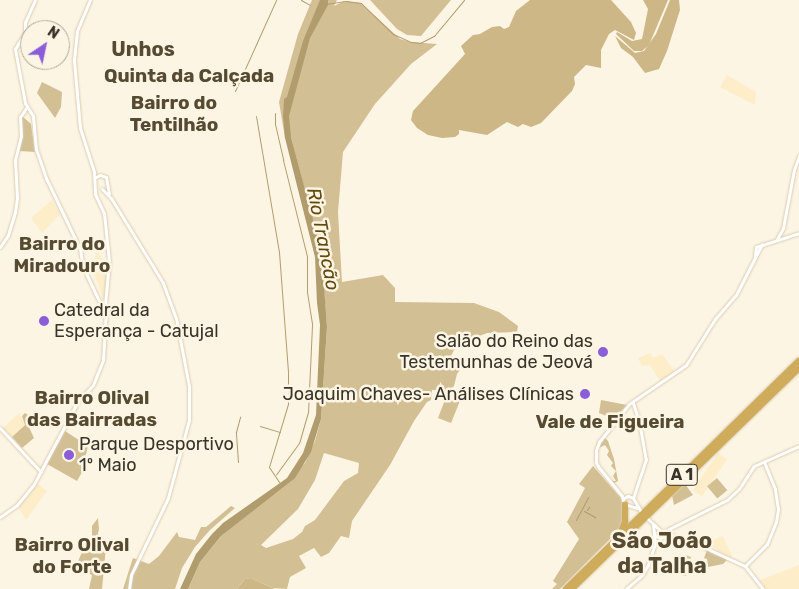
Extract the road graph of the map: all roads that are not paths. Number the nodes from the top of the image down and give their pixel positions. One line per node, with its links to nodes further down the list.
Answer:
1 (34, 0): 3 (street)
2 (90, 0): 5 (street)
3 (27, 107): 18 (street); 19 (street)
4 (799, 156): 13 (street)
5 (92, 167): 6 (street); 7 (street)
6 (100, 175): 7 (street); 9 (street)
7 (95, 178): 8 (street)
8 (95, 186): 10 (street); 11 (street)
9 (107, 186): 10 (street); 12 (street)
10 (101, 189): 11 (street); 12 (street)
11 (97, 196): 19 (street)
12 (111, 198): 40 (street)
13 (783, 231): 15 (street); 16 (street); 17 (street)
14 (799, 233): 15 (street)
15 (790, 235): 16 (street)
16 (784, 237): 17 (street)
17 (777, 239): 22 (street)
18 (0, 247)
19 (103, 305): 26 (street)
20 (799, 361): 36 (highway, A 1)
21 (799, 368): 42 (highway, A 1)
22 (631, 403): 27 (street); 28 (street)
23 (0, 428): 26 (street)
24 (799, 446): 25 (street)
25 (764, 462): 34 (street); 39 (street)
26 (41, 472): 31 (street)
27 (633, 499): 28 (street); 28 (street); 29 (street)
28 (626, 503): 29 (street); 36 (highway)
29 (637, 508): 30 (street)
30 (641, 512)
31 (0, 517)
32 (648, 519): 33 (street)
33 (653, 524): 34 (street); 35 (street)
34 (664, 532): 35 (street); 37 (street); 39 (street)
35 (655, 534): 37 (street); 38 (street)
36 (619, 537): 41 (highway, A 1)
37 (661, 538): 38 (street)
38 (655, 543): 43 (street)
39 (744, 566): 44 (street)
40 (129, 589)
41 (566, 589)
42 (572, 589)
43 (626, 589)
44 (764, 589)

